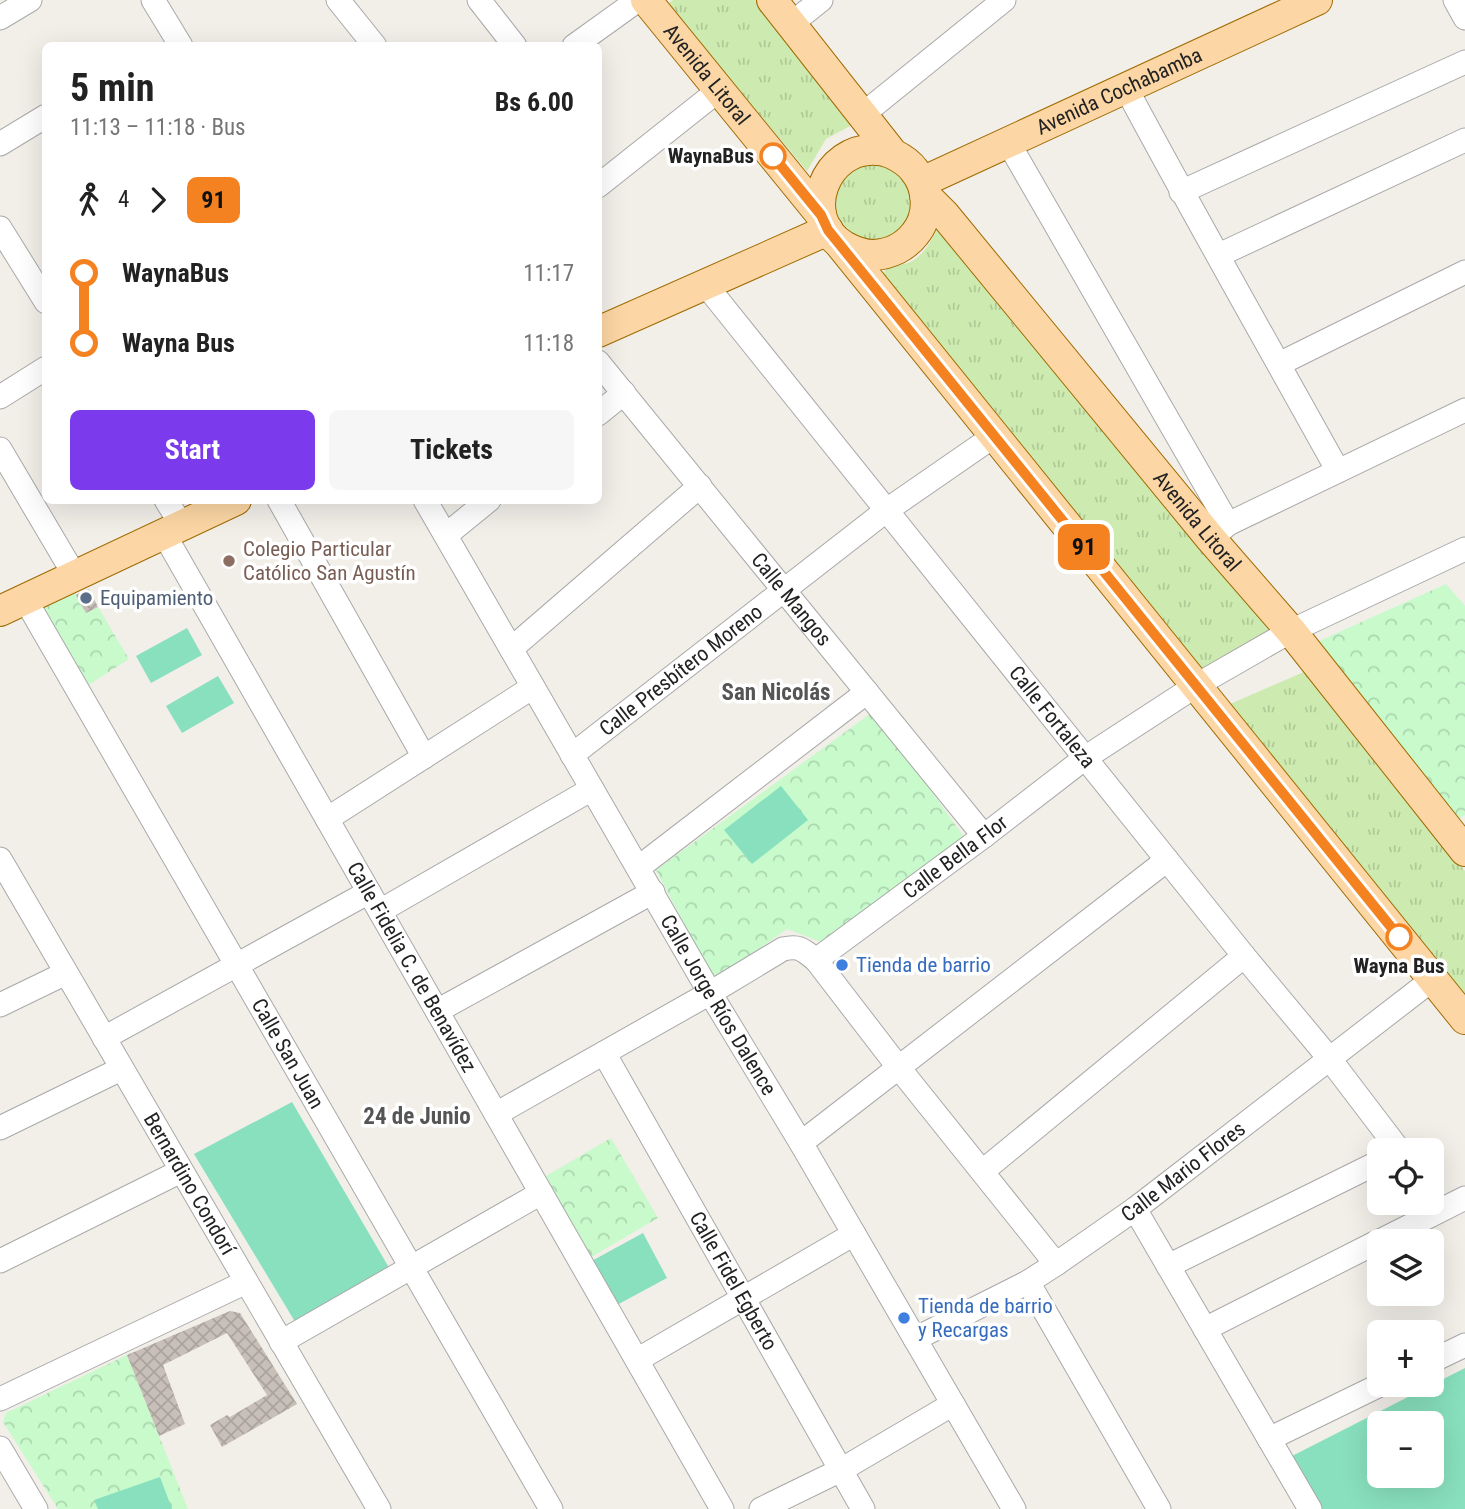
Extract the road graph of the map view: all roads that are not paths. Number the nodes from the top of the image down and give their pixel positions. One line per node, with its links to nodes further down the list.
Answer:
1 (153, 0): 13 (street)
2 (338, 0): 14 (street)
3 (479, 0): 15 (street)
4 (638, 0): 16 (street)
5 (646, 0): 19 (main road, Avenida Litoral)
6 (772, 0): 12 (main road)
7 (821, 0): 12 (street)
8 (1004, 0): 20 (street)
9 (1317, 0): 18 (main road, Avenida Cochabamba)
10 (1455, 0): 11 (street)
11 (1465, 18)
12 (791, 24): 20 (main road)
13 (173, 42)
14 (372, 42)
15 (512, 42)
16 (580, 42)
17 (1465, 62): 28 (street)
18 (1126, 88): 23 (main road, Avenida Cochabamba); 28 (street)
19 (719, 90): 26 (street); 30 (main road, Avenida Litoral)
20 (862, 115): 25 (main road)
21 (42, 118): 24 (street)
22 (1465, 139): 31 (street)
23 (1008, 142): 27 (main road, Avenida Cochabamba); 54 (street)
24 (0, 144)
25 (893, 154): 27 (main road); 30 (main road)
26 (602, 183)
27 (924, 188): 30 (main road); 54 (main road, Avenida Litoral)
28 (1181, 192): 31 (street)
29 (0, 228): 34 (street)
30 (829, 229): 33 (main road); 43 (main road, Avenida Litoral)
31 (1219, 256): 36 (street)
32 (1465, 272): 36 (street)
33 (705, 284): 35 (main road); 52 (street, Calle Fortaleza)
34 (42, 296)
35 (602, 330)
36 (1279, 363): 45 (street)
37 (602, 367): 39 (street, Calle Mangos)
38 (42, 371): 40 (street)
39 (624, 393): 42 (street); 46 (street, Calle Mangos)
40 (0, 397)
41 (1465, 410): 45 (street)
42 (602, 411)
43 (993, 436): 52 (street, Calle Presbítero Moreno); 62 (main road, Avenida Litoral)
44 (0, 449): 57 (street)
45 (1338, 471): 54 (street)
46 (700, 486): 58 (street, Calle Mangos); 61 (street)
47 (167, 504): 53 (street, Calle Fidelia C. de Benavídez)
48 (228, 504): 53 (main road)
49 (281, 504): 66 (street)
50 (427, 504): 55 (street, Calle Jorge Ríos Dalence)
51 (484, 504): 55 (street)
52 (887, 510): 58 (street, Calle Presbítero Moreno); 67 (street, Calle Fortaleza)
53 (173, 530): 57 (main road); 69 (street, Calle Fidelia C. de Benavídez)
54 (1219, 532): 60 (main road, Avenida Litoral)
55 (446, 535): 61 (street, Calle Jorge Ríos Dalence)
56 (1465, 549): 60 (street, Calle Bella Flor)
57 (75, 576): 59 (main road)
58 (784, 590): 64 (street, Calle Mangos); 65 (street, Calle Presbítero Moreno)
59 (13, 605): 79 (street, Calle San Juan)
60 (1291, 631): 62 (street, Calle Bella Flor); 71 (main road, Avenida Litoral)
61 (511, 649): 63 (street, Calle Jorge Ríos Dalence)
62 (1196, 685): 67 (street, Calle Bella Flor); 81 (main road, Avenida Litoral)
63 (533, 687): 65 (street, Calle Jorge Ríos Dalence); 66 (street)
64 (867, 692): 70 (street, Calle Mangos); 73 (street)
65 (572, 755): 68 (street, Calle Jorge Ríos Dalence)
66 (424, 757): 69 (street)
67 (1085, 758): 70 (street, Calle Bella Flor); 72 (street, Calle Fortaleza)
68 (592, 789): 73 (street, Calle Jorge Ríos Dalence); 76 (street)
69 (327, 819): 76 (street, Calle Fidelia C. de Benavídez)
70 (984, 836): 78 (street, Calle Bella Flor)
71 (1460, 836)
72 (1167, 860): 77 (street, Calle Fortaleza); 89 (street)
73 (638, 868): 75 (street, Calle Jorge Ríos Dalence)
74 (3, 869): 80 (street, Bernardino Condorí)
75 (653, 892): 82 (street, Calle Jorge Ríos Dalence); 84 (street)
76 (374, 902): 79 (street); 84 (street, Calle Fidelia C. de Benavídez)
77 (1244, 956): 88 (street, Calle Fortaleza); 97 (street)
78 (816, 960): 82 (street); 89 (street)
79 (237, 964): 86 (street); 107 (street, Calle San Juan)
80 (66, 973): 83 (street); 86 (street, Bernardino Condorí)
81 (1433, 979): 85 (main road, Avenida Litoral); 88 (street, Calle Mario Flores)
82 (710, 993): 87 (street); 94 (street, Calle Jorge Ríos Dalence)
83 (0, 1005)
84 (437, 1012): 91 (street, Calle Fidelia C. de Benavídez)
85 (1465, 1019)
86 (104, 1038): 90 (street, Bernardino Condorí)
87 (604, 1053): 91 (street); 110 (street, Calle Fidel Egberto)
88 (1329, 1058): 93 (street, Calle Fortaleza); 100 (street, Calle Mario Flores)
89 (899, 1068): 94 (street); 97 (street)
90 (121, 1069): 92 (street); 96 (street, Bernardino Condorí)
91 (496, 1114): 98 (street, Calle Fidelia C. de Benavídez)
92 (0, 1128)
93 (1390, 1138)
94 (801, 1143): 102 (street, Calle Jorge Ríos Dalence)
95 (1367, 1168): 106 (street)
96 (181, 1171): 104 (street); 108 (street, Bernardino Condorí)
97 (983, 1171): 105 (street)
98 (541, 1193): 107 (street); 116 (street, Calle Fidelia C. de Benavídez)
99 (1465, 1198): 101 (street)
100 (1135, 1209): 105 (street, Calle Mario Flores); 106 (street)
101 (1403, 1229)
102 (854, 1234): 110 (street); 112 (street, Calle Jorge Ríos Dalence)
103 (1367, 1247): 111 (street)
104 (0, 1261)
105 (1056, 1264): 109 (street, Calle Mario Flores)
106 (1168, 1266): 111 (street)
107 (412, 1267): 113 (street); 125 (street, Calle San Juan)
108 (246, 1282): 113 (street, Bernardino Condorí); 118 (street)
109 (1028, 1282): 112 (street, Calle Mario Flores); 130 (street)
110 (743, 1298): 116 (street); 122 (street, Calle Fidel Egberto)
111 (1205, 1329): 120 (street)
112 (915, 1339): 119 (street, Calle Jorge Ríos Dalence)
113 (281, 1342): 124 (street, Bernardino Condorí)
114 (1465, 1345): 115 (street)
115 (1444, 1355)
116 (637, 1360): 126 (street, Calle Fidelia C. de Benavídez)
117 (1367, 1391): 120 (street)
118 (0, 1399)
119 (953, 1404): 122 (street); 129 (street, Calle Jorge Ríos Dalence)
120 (1269, 1438): 131 (street)
121 (0, 1448): 123 (street)
122 (841, 1470): 127 (street); 128 (street, Calle Fidel Egberto)
123 (36, 1509)
124 (379, 1509)
125 (551, 1509)
126 (722, 1509)
127 (761, 1509)
128 (863, 1509)
129 (1014, 1509)
130 (1159, 1509)
131 (1310, 1509)

